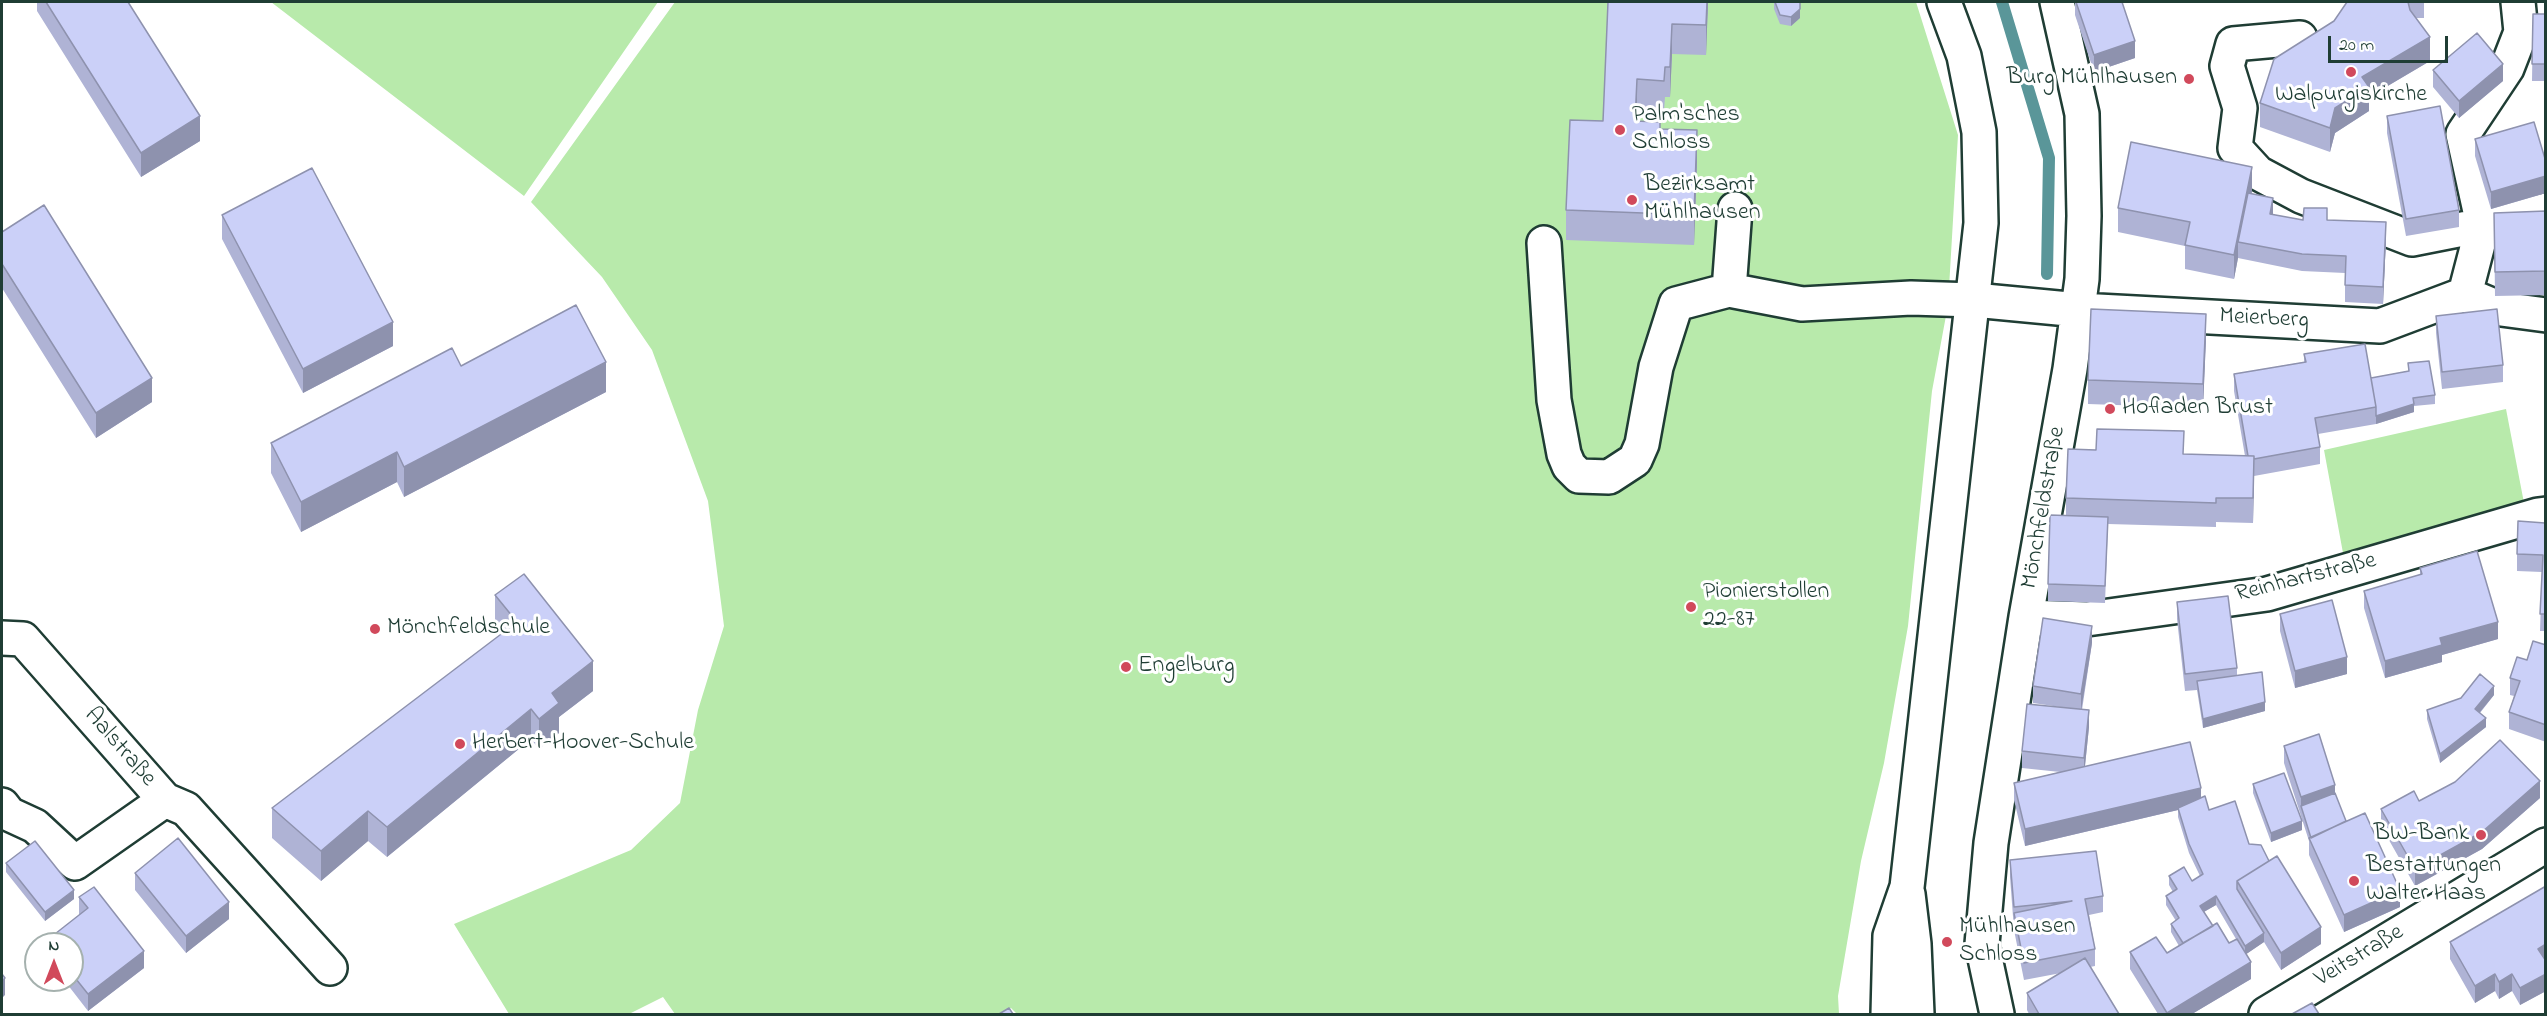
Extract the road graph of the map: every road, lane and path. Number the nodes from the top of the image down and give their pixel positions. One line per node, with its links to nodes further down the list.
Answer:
1 (1944, 2): 11 (street)
2 (2057, 2): 12 (street, Mönchfeldstraße)
3 (2518, 2): 7 (street)
4 (2300, 38): 7 (street)
5 (1735, 209): 9 (street)
6 (2546, 210): 7 (street)
7 (2483, 225): 10 (street)
8 (1544, 243): 9 (street)
9 (1729, 290): 11 (street, Meierberg)
10 (2465, 294): 12 (street, Meierberg); 13 (street)
11 (1974, 300): 12 (street, Meierberg); 20 (street)
12 (2079, 310): 15 (street, Mönchfeldstraße)
13 (2546, 315)
14 (2546, 514): 15 (street, Reinhartstraße)
15 (2026, 617): 24 (street, Mönchfeldstraße)
16 (2, 638): 17 (street, Aalstraße)
17 (165, 800): 18 (street, Aalstraße); 21 (street)
18 (4, 813)
19 (2546, 845): 25 (street, Veitstraße)
20 (1907, 887): 22 (street); 23 (street)
21 (330, 968)
22 (1888, 1014)
23 (1917, 1014)
24 (1997, 1014)
25 (2266, 1014)

